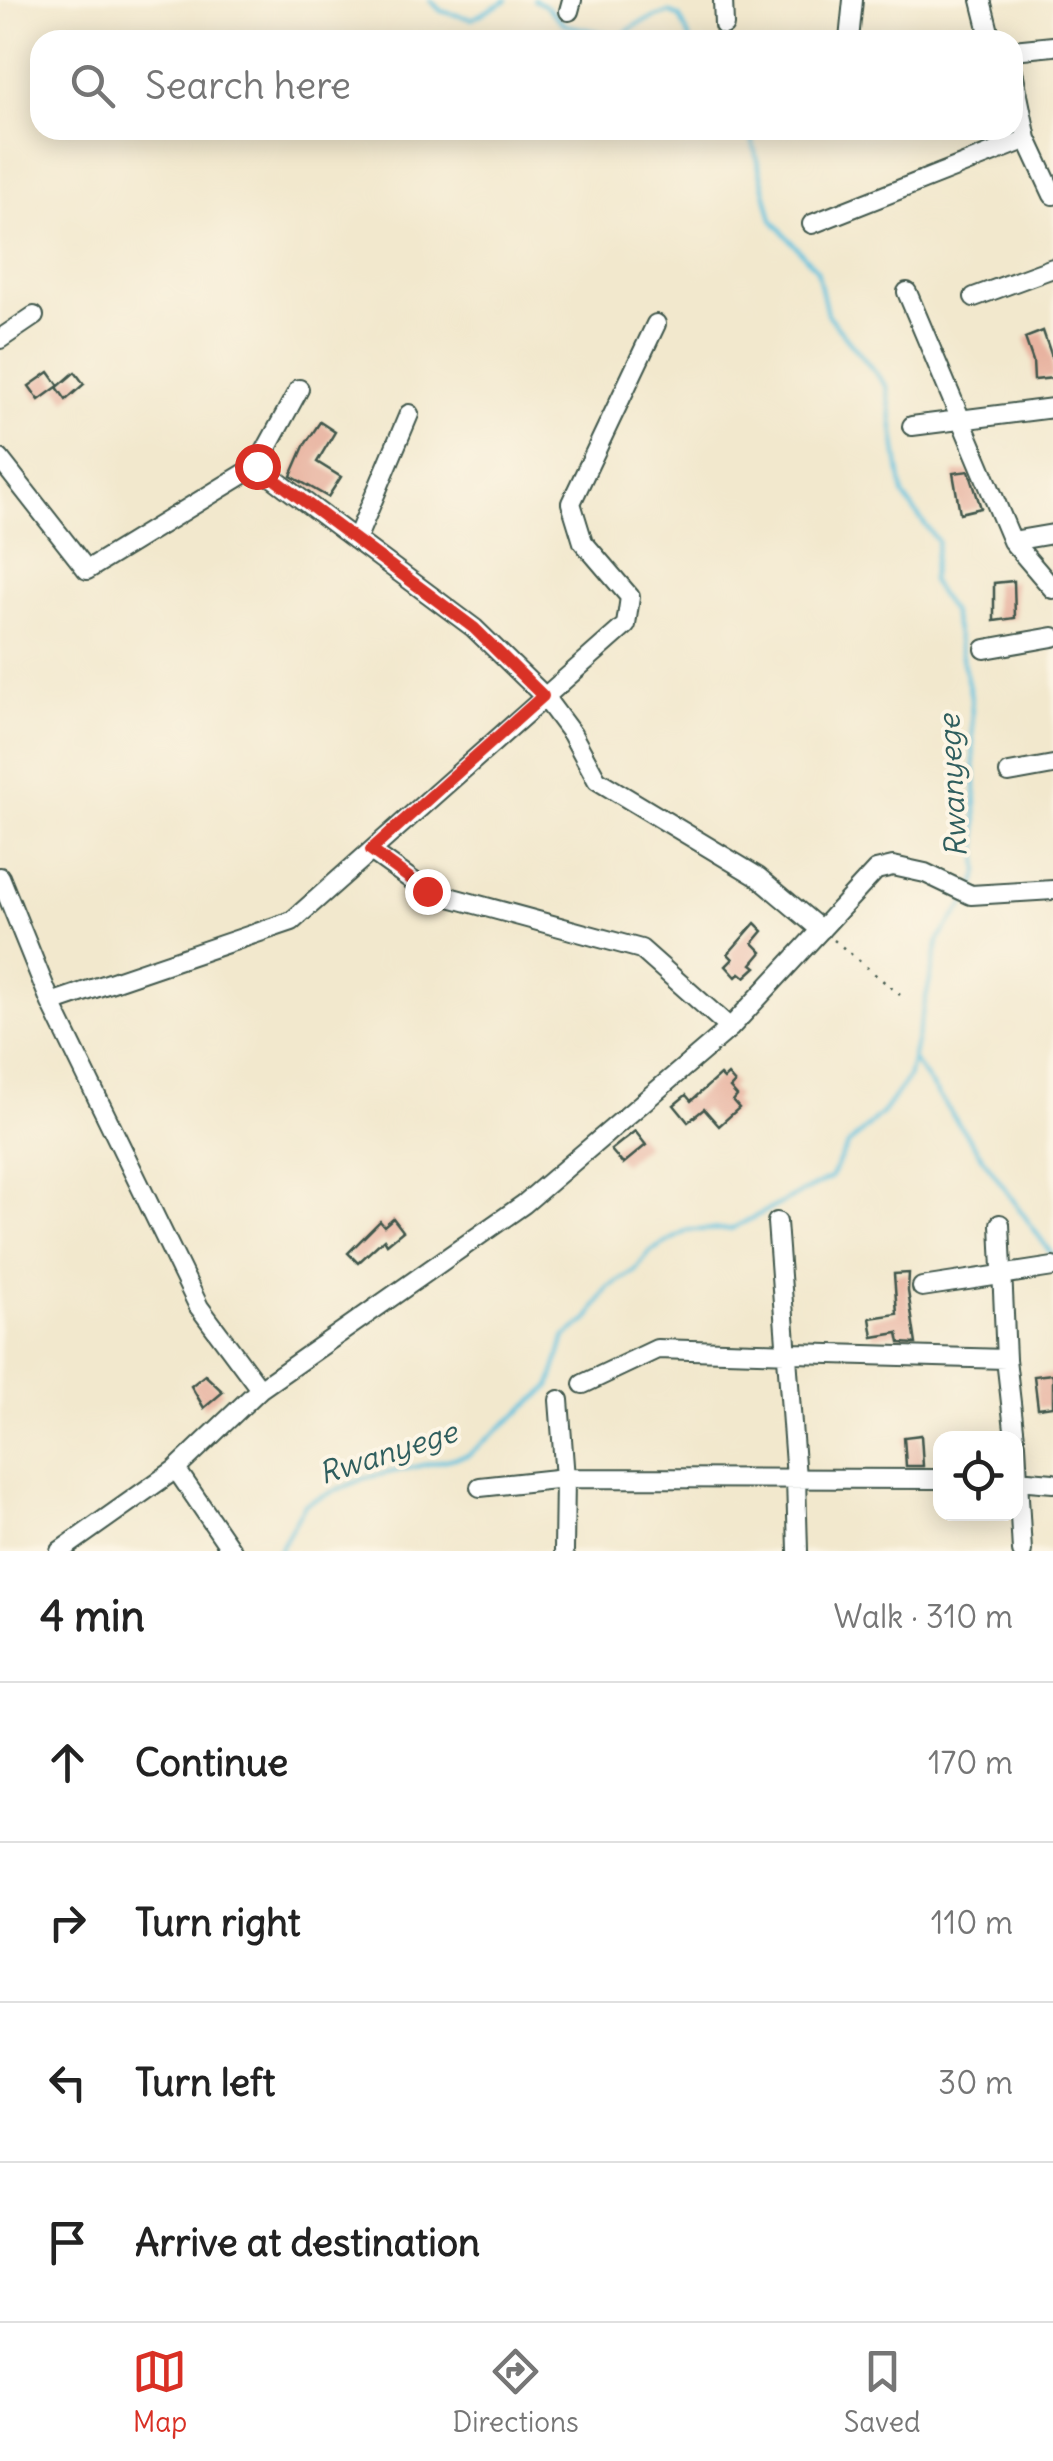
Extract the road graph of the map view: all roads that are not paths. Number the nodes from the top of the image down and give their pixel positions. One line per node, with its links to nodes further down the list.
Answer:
1 (723, 0): 4 (street)
2 (853, 0): 5 (street)
3 (981, 0): 6 (street)
4 (724, 25)
5 (849, 30)
6 (989, 30)
7 (1053, 46): 8 (street)
8 (1023, 49)
9 (1023, 119): 10 (street)
10 (1027, 139): 11 (street); 12 (street)
11 (1053, 195)
12 (812, 224)
13 (1053, 268): 15 (street)
14 (907, 292): 22 (street)
15 (974, 298)
16 (34, 316): 18 (street)
17 (656, 324): 32 (street)
18 (0, 339)
19 (300, 389): 25 (street)
20 (1053, 408): 22 (street)
21 (409, 414): 27 (street)
22 (960, 418): 23 (street); 28 (street)
23 (912, 426)
24 (0, 459): 25 (street)
25 (257, 466): 27 (street)
26 (1053, 534): 28 (street)
27 (356, 540): 32 (street)
28 (1012, 541): 29 (street)
29 (1053, 589)
30 (1053, 637): 31 (street)
31 (985, 649)
32 (543, 696): 35 (street); 38 (street)
33 (1053, 765): 34 (street)
34 (1009, 773)
35 (371, 850): 39 (street); 40 (street)
36 (0, 877): 39 (street)
37 (1053, 890): 38 (street)
38 (821, 930): 40 (street)
39 (51, 1003): 49 (street)
40 (730, 1028): 49 (street)
41 (776, 1222): 46 (street)
42 (1000, 1224): 44 (street)
43 (1046, 1270): 44 (street)
44 (1003, 1278): 45 (street); 47 (street)
45 (922, 1288)
46 (786, 1353): 47 (street); 48 (street); 54 (street)
47 (1006, 1359): 51 (street)
48 (582, 1384)
49 (260, 1389): 52 (street)
50 (559, 1400): 53 (street)
51 (1014, 1431)
52 (176, 1470): 60 (street); 61 (street)
53 (564, 1478): 54 (street); 58 (street); 62 (street)
54 (796, 1478): 55 (street); 63 (street)
55 (933, 1480)
56 (1023, 1480): 57 (street)
57 (1053, 1483)
58 (480, 1486)
59 (1020, 1521): 64 (street)
60 (60, 1551)
61 (232, 1551)
62 (564, 1551)
63 (798, 1551)
64 (1022, 1551)

